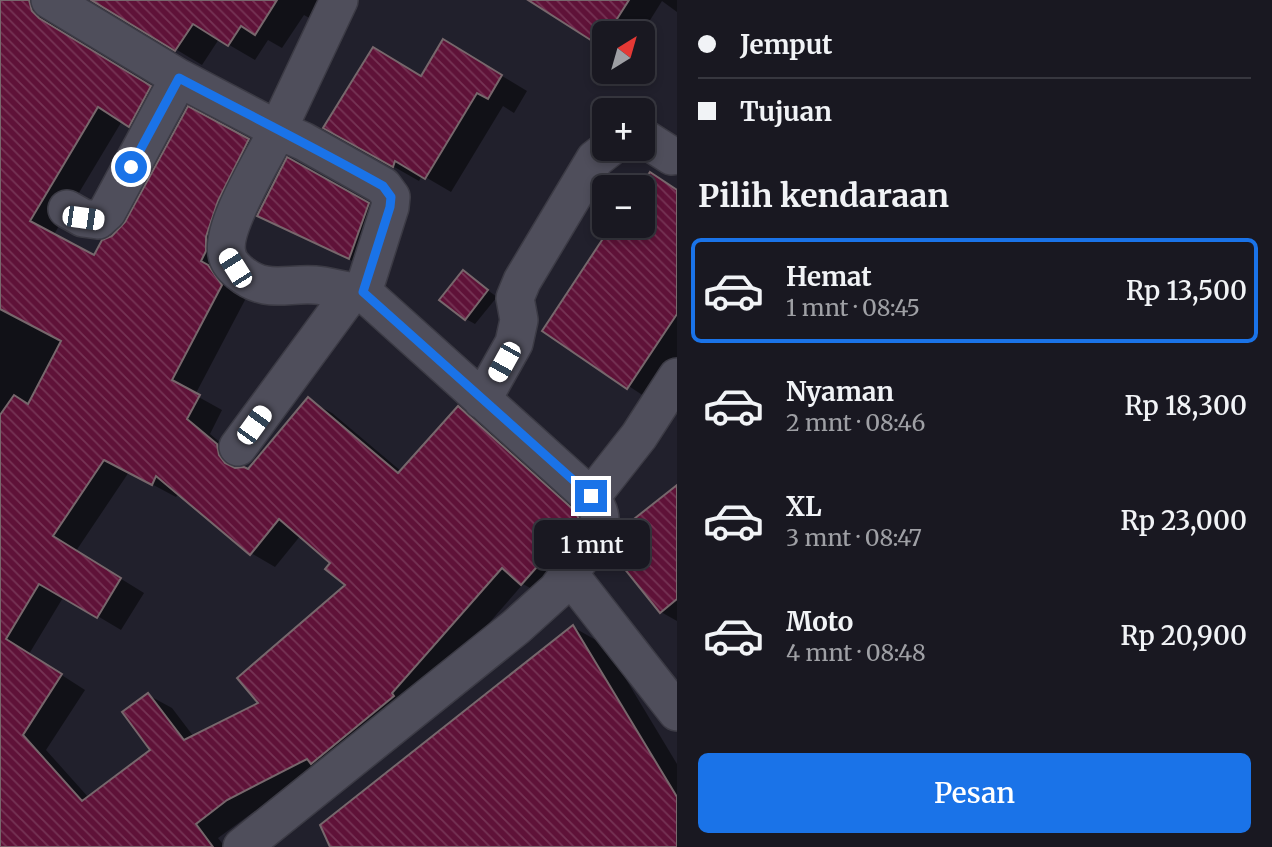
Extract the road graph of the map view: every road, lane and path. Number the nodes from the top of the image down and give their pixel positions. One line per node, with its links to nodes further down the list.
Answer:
1 (50, 0): 3 (street)
2 (339, 0): 4 (street)
3 (179, 78): 4 (street); 6 (street)
4 (278, 130): 7 (street); 7 (street)
5 (595, 161): 9 (street)
6 (67, 209)
7 (357, 292): 9 (street); 10 (street)
8 (677, 377): 11 (street)
9 (482, 400): 11 (street)
10 (238, 447)
11 (591, 496): 12 (street)
12 (569, 574): 13 (street); 14 (street)
13 (677, 712)
14 (285, 833): 15 (street)
15 (242, 847)

